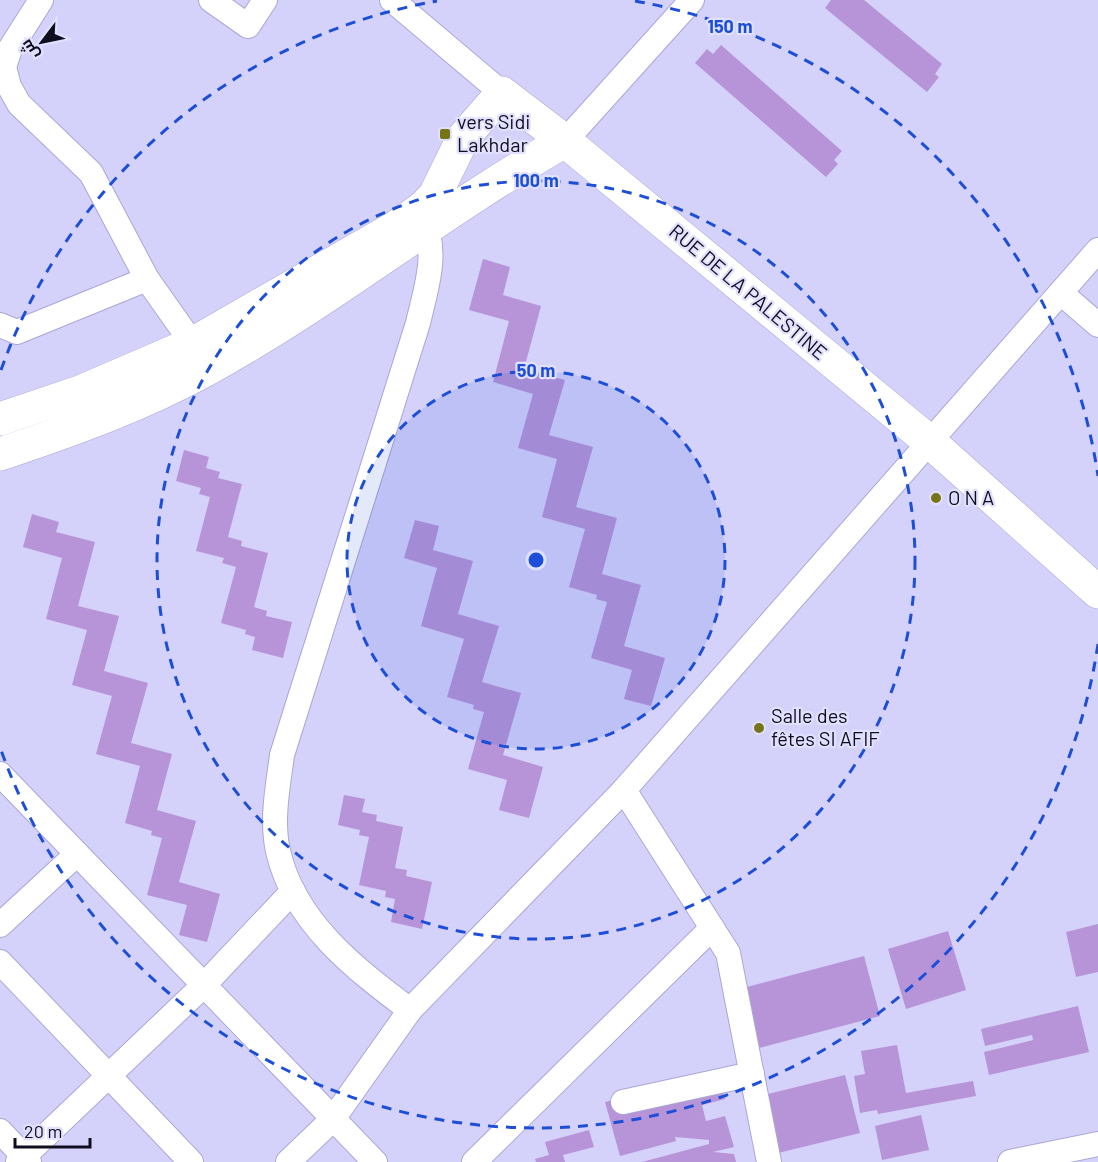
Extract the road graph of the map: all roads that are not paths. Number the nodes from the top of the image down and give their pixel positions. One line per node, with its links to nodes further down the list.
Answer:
1 (41, 0): 10 (street)
2 (211, 0): 3 (street)
3 (265, 0)
4 (392, 0): 6 (street, RUE DE LA PALESTINE)
5 (692, 0): 7 (street)
6 (502, 93): 7 (main road, RUE DE LA PALESTINE); 8 (main road)
7 (565, 141): 8 (main road); 16 (main road, RUE DE LA PALESTINE)
8 (423, 220): 14 (main road); 22 (street)
9 (1098, 250): 11 (street)
10 (147, 279): 12 (street); 14 (street)
11 (1061, 293): 13 (street); 16 (street)
12 (0, 325)
13 (1098, 325)
14 (202, 355): 15 (main road); 17 (main road)
15 (0, 419)
16 (930, 442): 18 (main road, RUE DE LA PALESTINE); 20 (street)
17 (0, 454)
18 (1098, 592)
19 (0, 774): 21 (street)
20 (624, 790): 24 (street); 27 (street)
21 (76, 854): 23 (street); 26 (street)
22 (293, 891): 26 (street); 27 (street)
23 (0, 925)
24 (712, 928): 28 (street); 38 (street)
25 (0, 963): 29 (street)
26 (204, 985): 29 (street); 31 (street)
27 (410, 1010): 31 (street)
28 (752, 1074): 30 (street); 39 (street)
29 (109, 1077): 34 (street); 35 (street)
30 (623, 1102)
31 (333, 1119): 36 (street); 37 (street)
32 (0, 1131): 34 (street)
33 (1098, 1144): 40 (street)
34 (24, 1160)
35 (191, 1162)
36 (288, 1162)
37 (375, 1162)
38 (474, 1162)
39 (769, 1162)
40 (1010, 1162)

